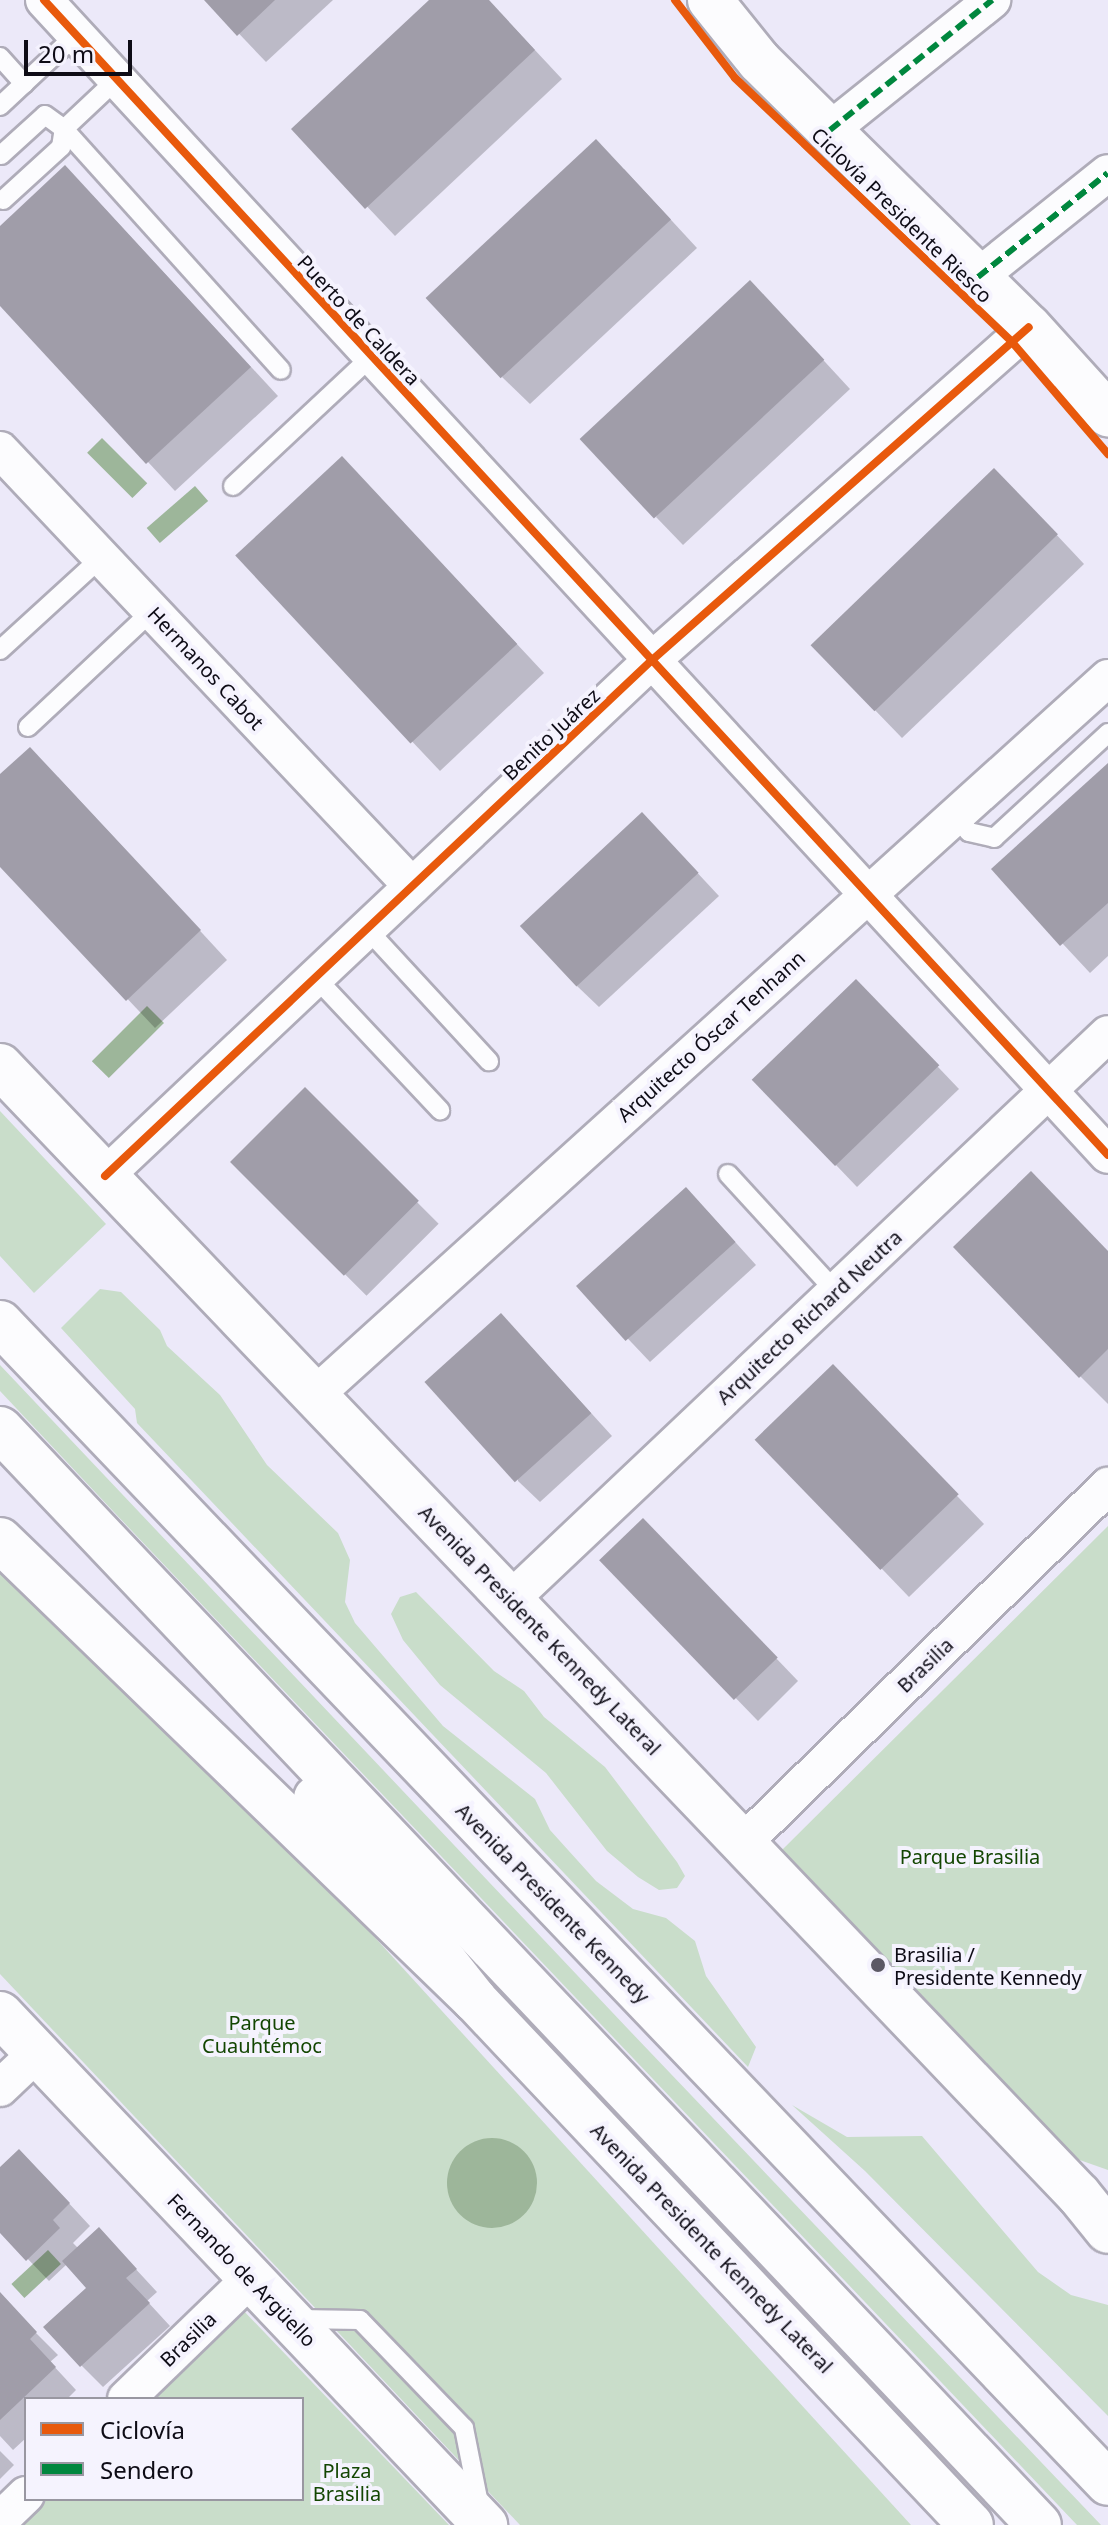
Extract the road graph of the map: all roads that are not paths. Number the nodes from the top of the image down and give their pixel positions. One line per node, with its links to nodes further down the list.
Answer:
1 (44, 0): 4 (street, Puerto de Caldera)
2 (710, 0): 10 (main road)
3 (992, 0): 10 (street)
4 (76, 35): 6 (street, Puerto de Caldera); 7 (lane)
5 (0, 57): 7 (lane)
6 (117, 79): 9 (lane); 16 (street, Puerto de Caldera)
7 (24, 84): 8 (lane)
8 (0, 106)
9 (64, 129): 11 (lane); 13 (lane); 17 (lane)
10 (830, 130): 14 (main road)
11 (1, 155)
12 (1108, 173): 14 (street)
13 (3, 200)
14 (978, 277): 15 (main road)
15 (1029, 327): 18 (main road); 24 (street, Benito Juárez)
16 (371, 357): 20 (lane); 24 (street, Puerto de Caldera)
17 (281, 370)
18 (1108, 414)
19 (0, 450): 21 (street, Hermanos Cabot)
20 (233, 486)
21 (102, 557): 22 (street, Hermanos Cabot); 23 (lane)
22 (152, 611): 26 (lane); 29 (street, Hermanos Cabot)
23 (0, 650)
24 (651, 661): 29 (street, Benito Juárez); 30 (street, Puerto de Caldera)
25 (1108, 678): 28 (street, Arquitecto Óscar Tenhann)
26 (28, 727)
27 (1108, 733): 28 (lane)
28 (956, 815): 30 (street, Arquitecto Óscar Tenhann)
29 (412, 886): 31 (street, Benito Juárez)
30 (866, 897): 36 (street, Puerto de Caldera); 43 (street, Arquitecto Óscar Tenhann)
31 (367, 929): 32 (street, Benito Juárez); 34 (lane)
32 (315, 977): 37 (lane); 40 (street, Benito Juárez)
33 (1108, 1034): 36 (street, Arquitecto Richard Neutra)
34 (489, 1061)
35 (0, 1066): 40 (main road, Avenida Presidente Kennedy Lateral)
36 (1048, 1091): 38 (street, Puerto de Caldera); 41 (street, Arquitecto Richard Neutra)
37 (440, 1110)
38 (1108, 1155)
39 (728, 1174): 41 (lane)
40 (105, 1176): 43 (main road, Avenida Presidente Kennedy Lateral)
41 (836, 1292): 48 (street, Arquitecto Richard Neutra)
42 (0, 1323): 58 (main road, Avenida Presidente Kennedy)
43 (315, 1395): 48 (main road, Avenida Presidente Kennedy Lateral)
44 (0, 1429): 47 (main road)
45 (1108, 1486): 49 (street, Brasilia)
46 (0, 1540): 50 (main road, Avenida Presidente Kennedy Lateral)
47 (142, 1576): 50 (main road); 65 (main road)
48 (510, 1600): 49 (main road, Avenida Presidente Kennedy Lateral)
49 (743, 1843): 54 (main road, Avenida Presidente Kennedy Lateral)
50 (475, 2000): 64 (main road, Avenida Presidente Kennedy Lateral)
51 (0, 2014): 52 (main road, Fernando de Argüello)
52 (36, 2054): 53 (street); 56 (main road, Fernando de Argüello)
53 (0, 2088)
54 (1094, 2197): 55 (main road, Avenida Presidente Kennedy Lateral)
55 (1108, 2231)
56 (250, 2279): 57 (street, Brasilia); 63 (main road, Fernando de Argüello)
57 (128, 2397)
58 (1039, 2414): 59 (main road); 60 (main road, Avenida Presidente Kennedy)
59 (1108, 2467)
60 (1108, 2483)
61 (24, 2497): 62 (street)
62 (0, 2520)
63 (484, 2524)
64 (971, 2525)
65 (1039, 2525)

